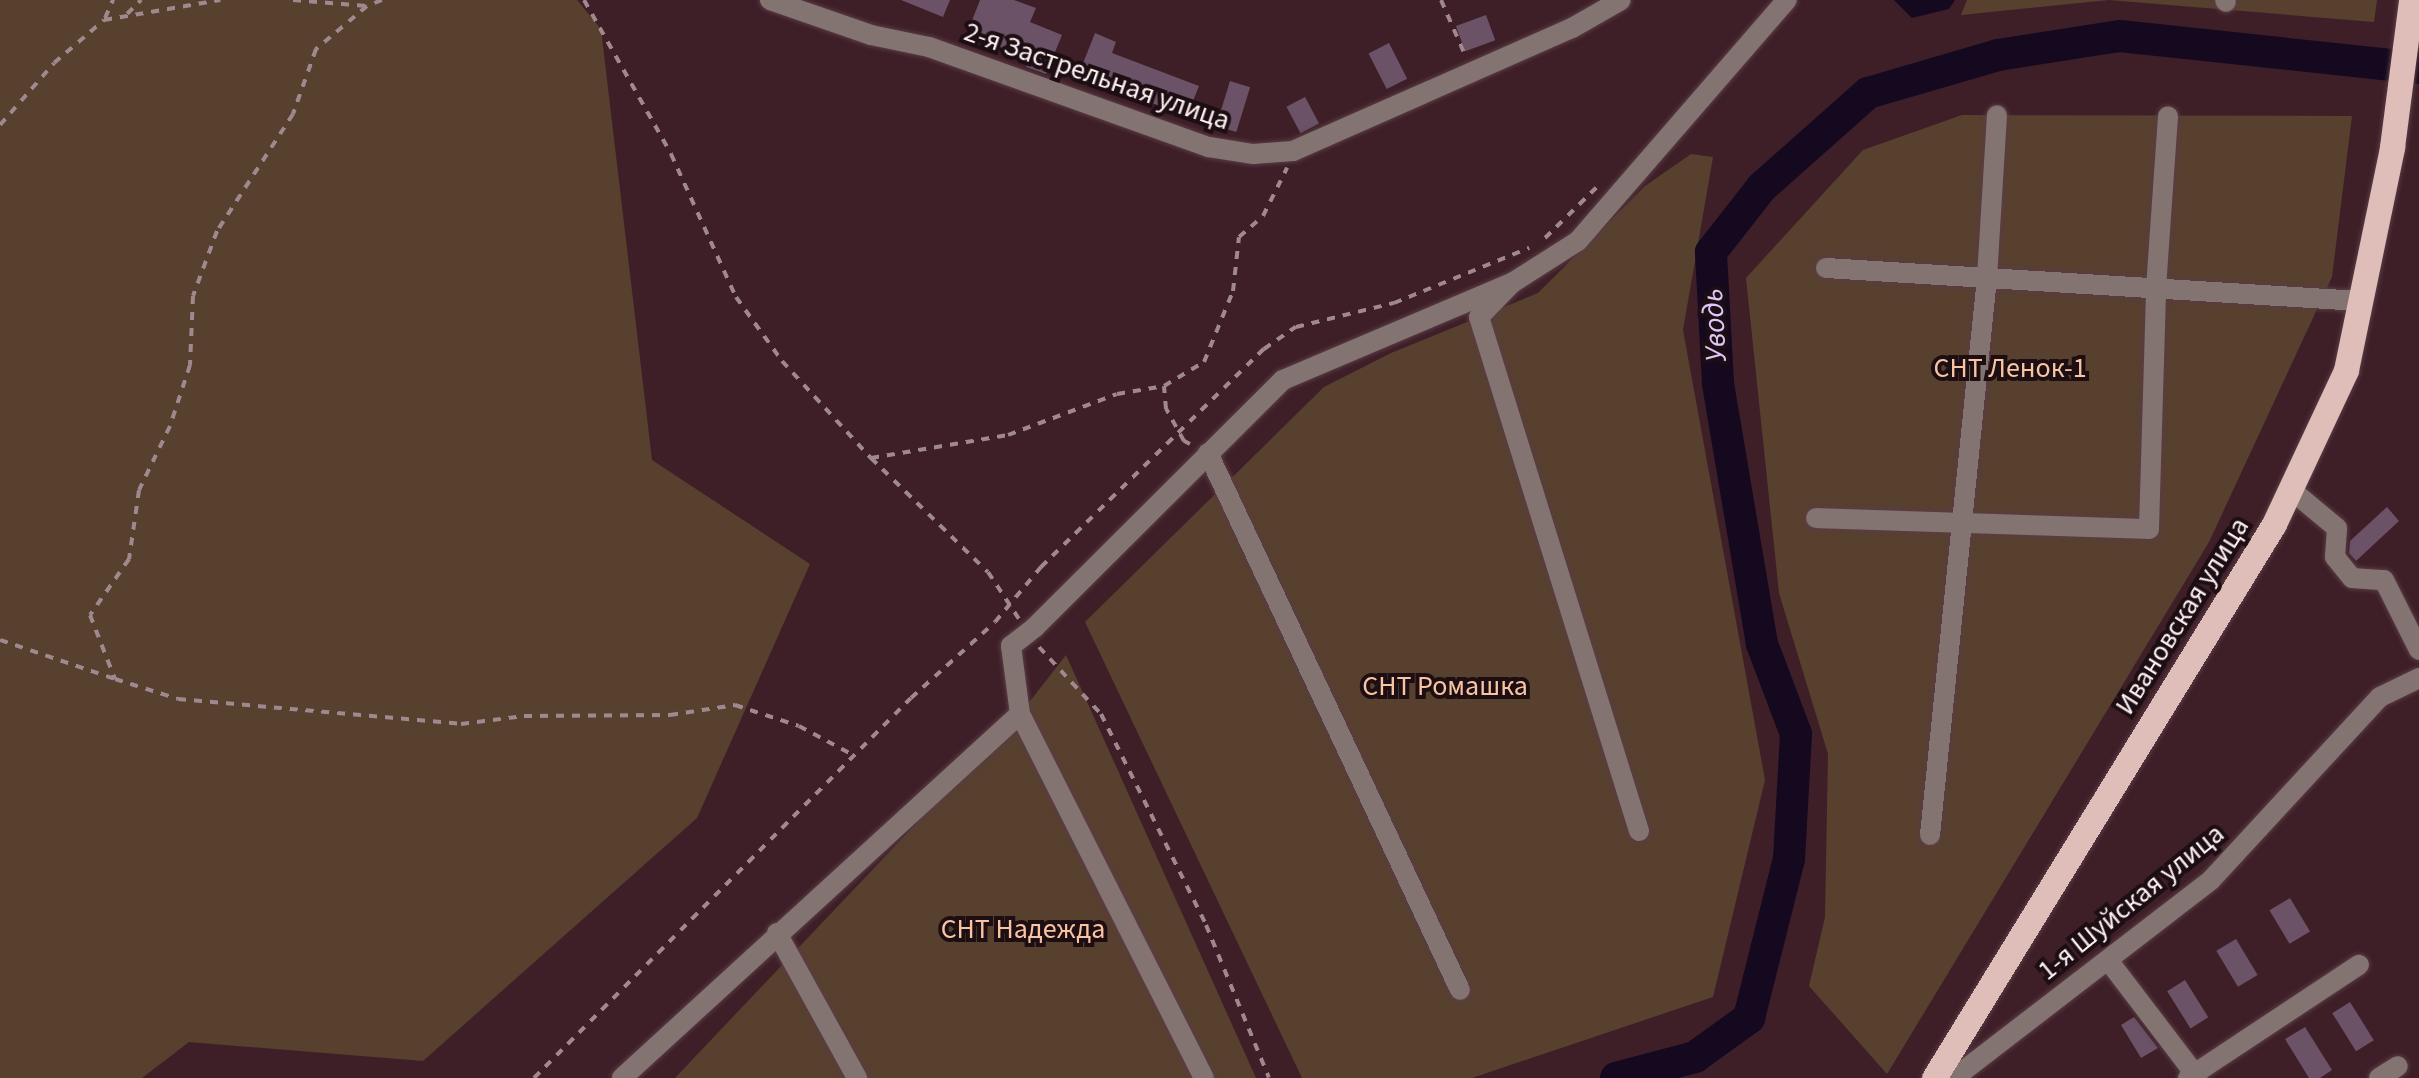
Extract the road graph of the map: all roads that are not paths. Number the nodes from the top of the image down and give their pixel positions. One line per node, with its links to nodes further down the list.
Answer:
1 (770, 0): 2 (street, 2-я Застрельная улица)
2 (1621, 0)
3 (1787, 0): 9 (street)
4 (2411, 0): 11 (main road, Ивановская улица)
5 (1997, 116): 8 (street)
6 (2168, 116): 10 (street)
7 (1826, 268): 8 (street)
8 (1986, 278): 10 (street); 15 (street)
9 (1512, 283): 12 (street); 19 (street)
10 (2156, 288): 11 (street); 15 (street)
11 (2360, 301): 13 (main road, Ивановская улица)
12 (1208, 453): 18 (street); 24 (street)
13 (2290, 489): 16 (street); 30 (main road, Ивановская улица)
14 (1816, 518): 15 (street)
15 (1962, 523): 20 (street)
16 (2419, 650)
17 (2419, 678): 22 (street, 1-я Шуйская улица)
18 (1020, 714): 21 (street); 29 (street)
19 (1639, 831)
20 (1930, 835)
21 (776, 933): 27 (street); 28 (street)
22 (2108, 960): 26 (street); 31 (street, 1-я Шуйская улица)
23 (2359, 965): 26 (street)
24 (1460, 990)
25 (2398, 1066): 32 (street)
26 (2194, 1077)
27 (622, 1078)
28 (857, 1078)
29 (1204, 1078)
30 (1934, 1078)
31 (1954, 1078)
32 (2379, 1078)

